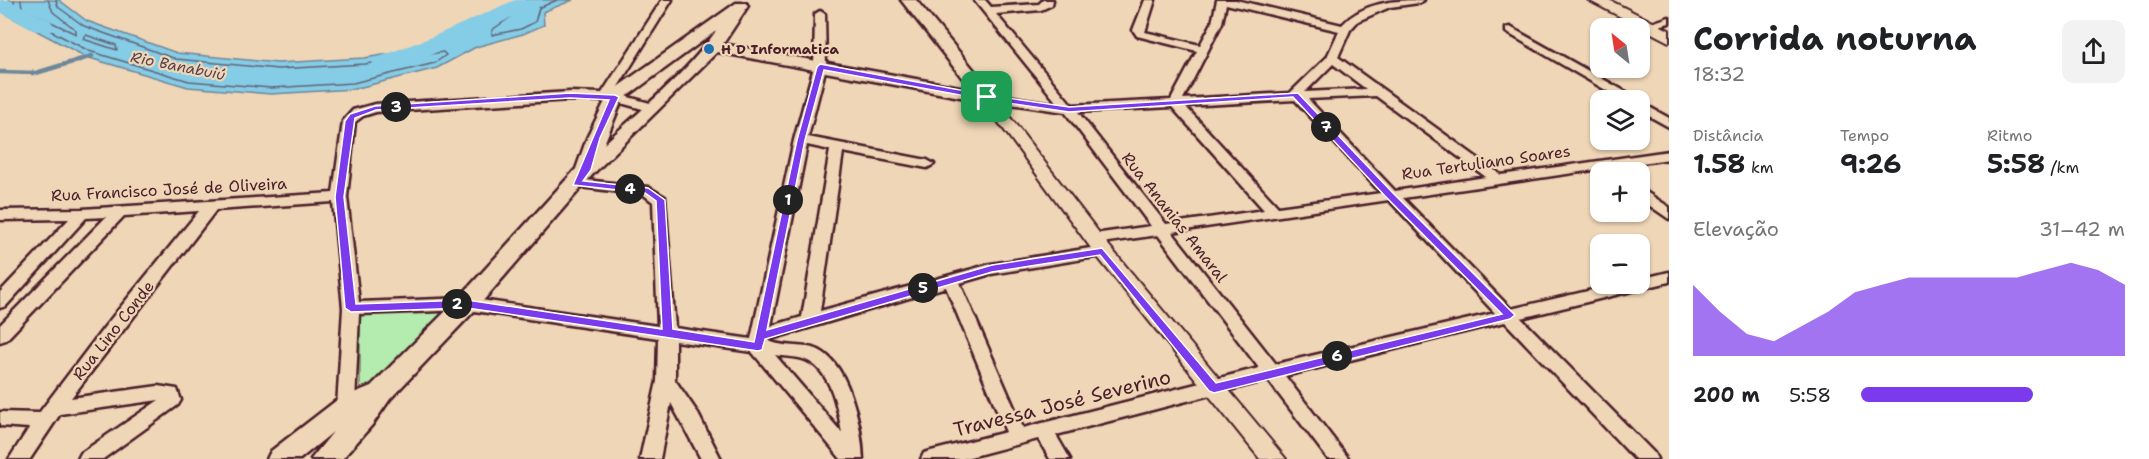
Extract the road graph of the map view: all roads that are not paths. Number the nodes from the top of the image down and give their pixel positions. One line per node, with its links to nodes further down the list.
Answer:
1 (667, 0): 25 (street)
2 (908, 0): 26 (main road)
3 (1047, 0): 10 (street)
4 (1150, 0): 19 (street)
5 (1222, 0): 15 (street); 19 (street)
6 (1419, 0): 8 (street)
7 (1596, 0): 12 (main road)
8 (1387, 2): 15 (street)
9 (745, 3): 18 (main road); 25 (main road)
10 (983, 5): 29 (street, Rua Ananias Amaral)
11 (820, 14): 21 (street)
12 (1633, 18)
13 (1669, 20): 14 (street)
14 (1650, 26): 17 (main road)
15 (1345, 29): 20 (street)
16 (1510, 30): 22 (street)
17 (1669, 37)
18 (713, 47): 21 (main road); 28 (main road)
19 (1203, 49): 27 (street)
20 (1332, 58): 23 (street); 24 (street)
21 (820, 67): 26 (main road); 32 (street)
22 (1614, 90)
23 (1376, 92): 24 (street); 39 (street)
24 (1296, 94): 27 (street); 40 (street)
25 (610, 97): 28 (street); 38 (main road); 41 (street)
26 (987, 97): 29 (street); 50 (street)
27 (1175, 103): 29 (street); 44 (street)
28 (653, 108): 38 (main road)
29 (1069, 109): 49 (street, Rua Ananias Amaral)
30 (1650, 112): 31 (street)
31 (1669, 123)
32 (801, 140): 33 (street); 60 (street)
33 (837, 147): 36 (street); 57 (street)
34 (1669, 155): 35 (street, Rua Tertuliano Soares)
35 (1636, 162)
36 (927, 164)
37 (1590, 170): 39 (street, Rua Tertuliano Soares)
38 (581, 176): 54 (main road); 58 (street)
39 (1497, 179): 40 (street, Rua Tertuliano Soares)
40 (1388, 194): 44 (street, Rua Tertuliano Soares); 56 (street)
41 (340, 197): 43 (street, Rua Francisco José de Oliveira); 55 (street)
42 (1650, 200): 47 (street)
43 (212, 205): 45 (street, Rua Francisco José de Oliveira); 65 (street, Rua Lino Conde)
44 (1273, 211): 49 (street, Rua Tertuliano Soares)
45 (119, 212): 46 (street, Rua Francisco José de Oliveira); 59 (street)
46 (82, 214): 48 (street, Rua Francisco José de Oliveira); 53 (street)
47 (1669, 214)
48 (0, 215)
49 (1160, 228): 50 (street, Rua Tertuliano Soares); 61 (street, Rua Ananias Amaral)
50 (1098, 245): 52 (street, Rua Tertuliano Soares); 63 (street)
51 (1669, 277): 56 (street, Travessa José Severino)
52 (951, 280): 57 (street, Rua Tertuliano Soares); 70 (street)
53 (0, 303)
54 (467, 304): 55 (street); 58 (street); 64 (main road)
55 (351, 308): 64 (street)
56 (1510, 315): 61 (street, Travessa José Severino); 82 (street)
57 (810, 320): 60 (street, Rua Tertuliano Soares)
58 (667, 332): 60 (street); 62 (street)
59 (0, 336)
60 (759, 342): 67 (street); 69 (street)
61 (1272, 372): 63 (street, Travessa José Severino); 81 (street, Rua Ananias Amaral)
62 (666, 381): 75 (street); 76 (street)
63 (1214, 388): 68 (street, Travessa José Severino); 80 (street)
64 (354, 412): 73 (main road); 74 (main road)
65 (49, 414): 66 (street); 71 (street, Rua Lino Conde); 72 (street)
66 (0, 419)
67 (851, 422): 69 (street); 77 (street)
68 (1044, 432): 70 (street, Travessa José Severino); 79 (street)
69 (833, 435): 77 (street)
70 (1018, 438): 78 (street, Travessa José Severino)
71 (20, 459)
72 (88, 459)
73 (281, 459)
74 (325, 459)
75 (650, 459)
76 (711, 459)
77 (853, 459)
78 (932, 459)
79 (1059, 459)
80 (1274, 459)
81 (1339, 459)
82 (1647, 459)

